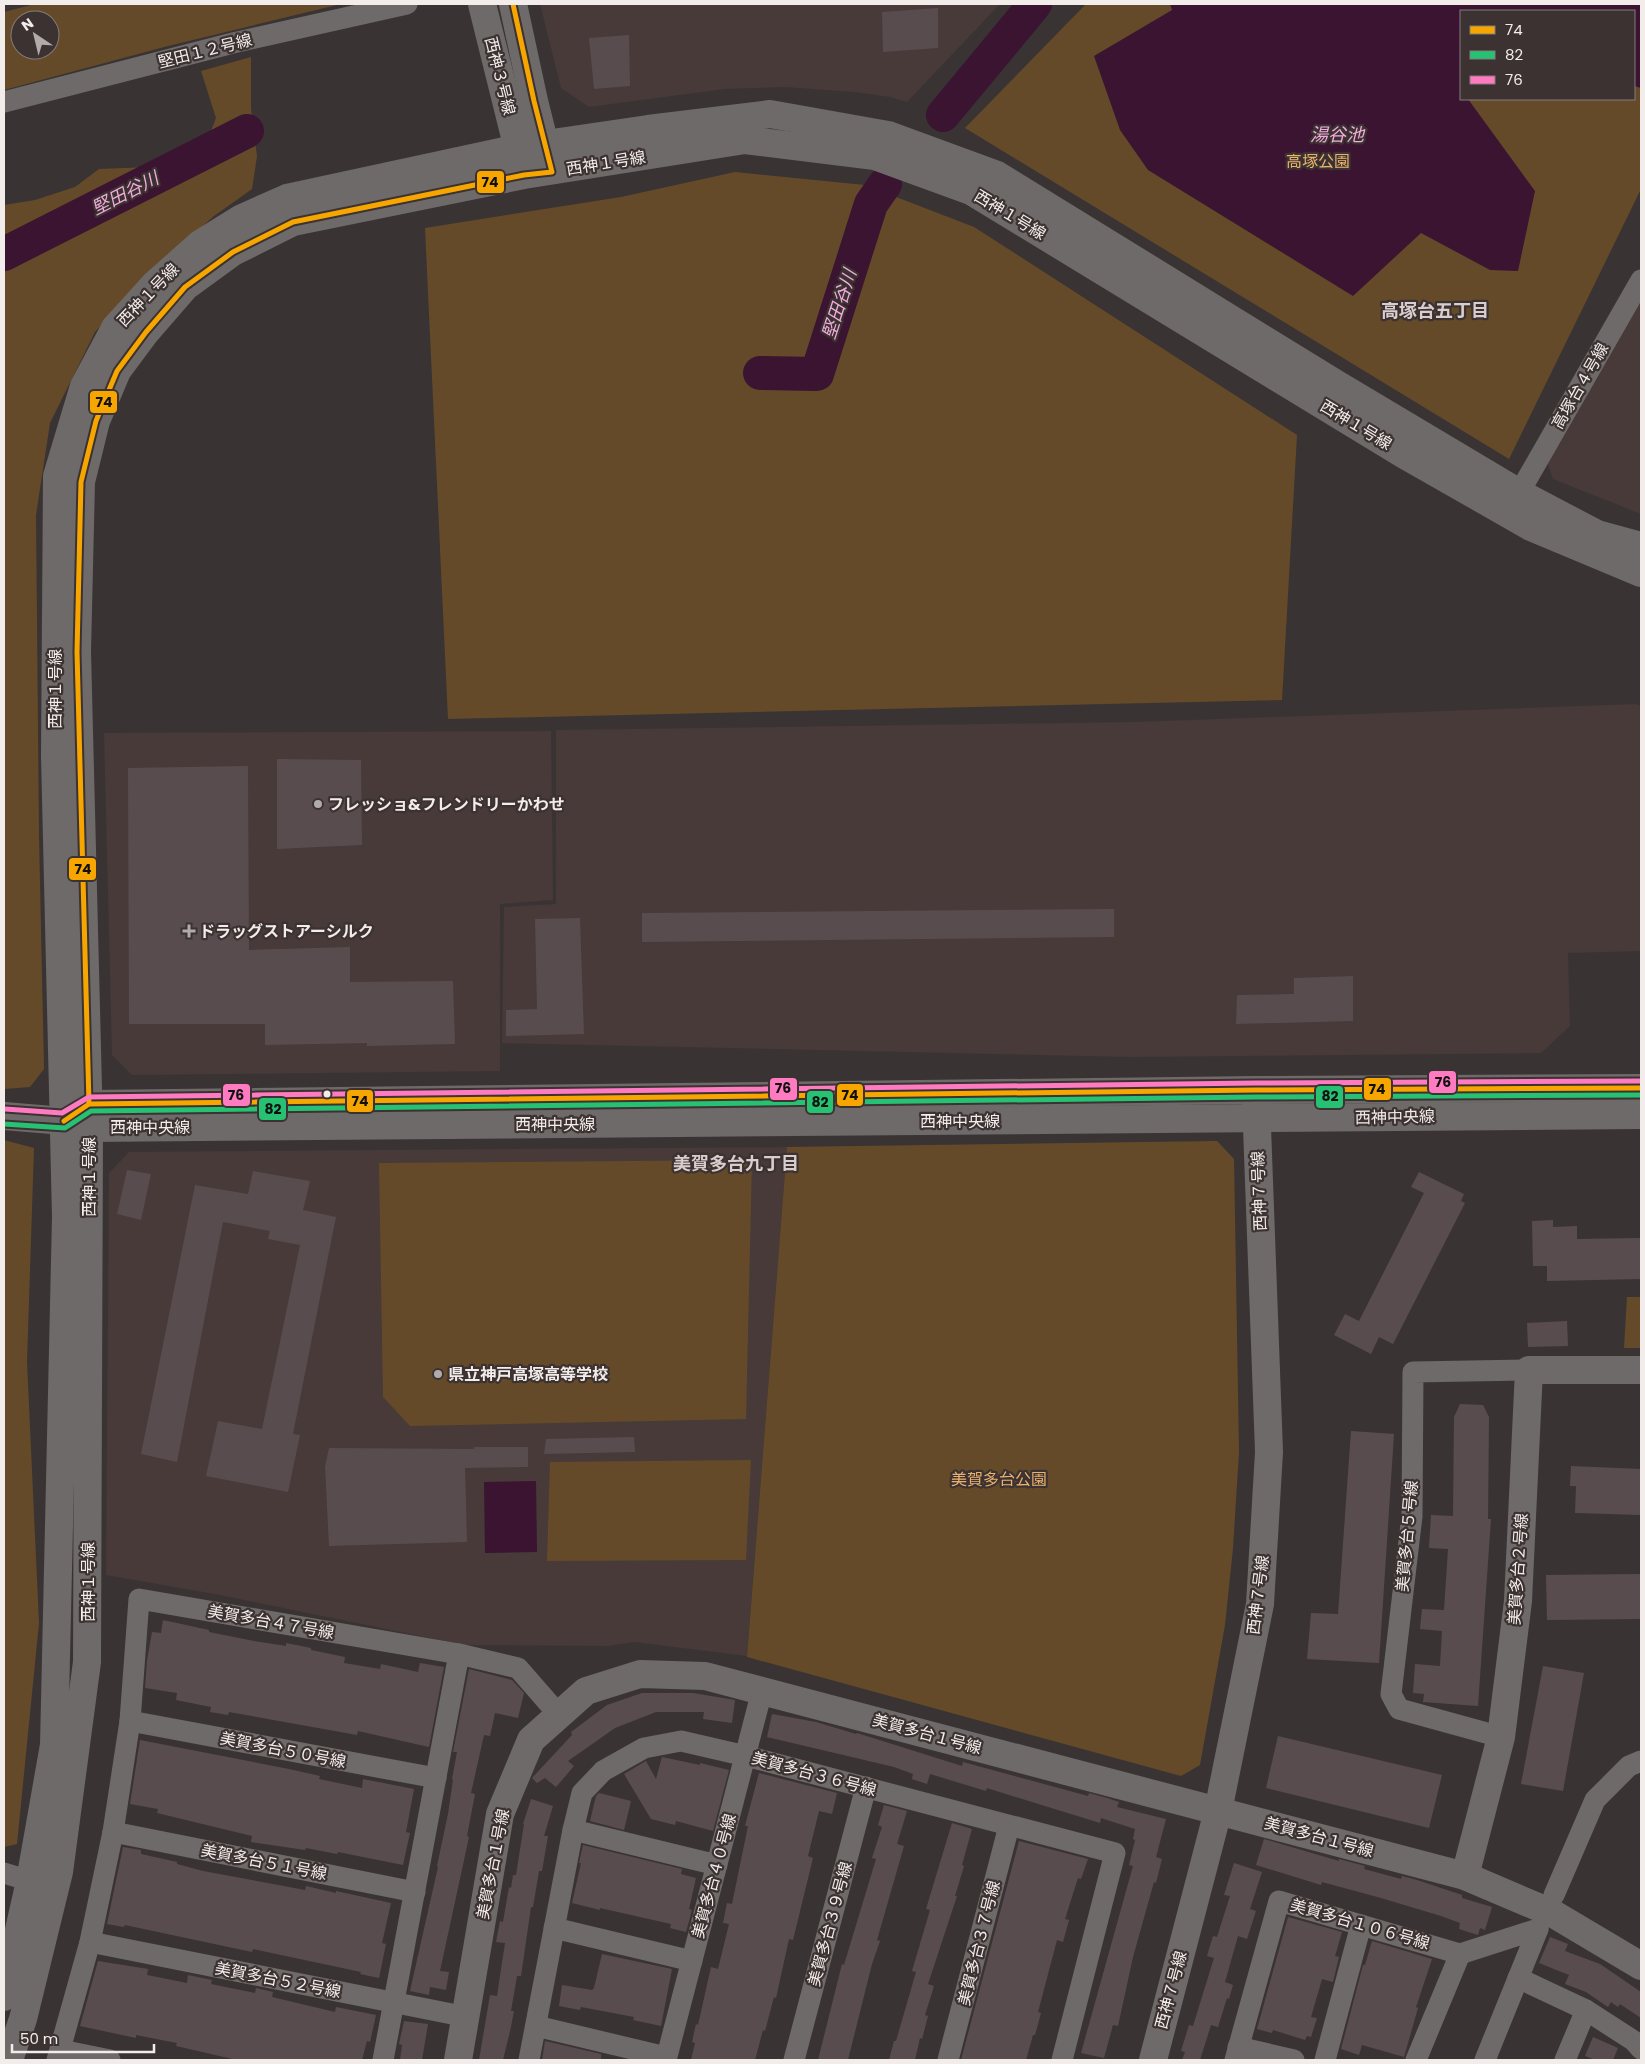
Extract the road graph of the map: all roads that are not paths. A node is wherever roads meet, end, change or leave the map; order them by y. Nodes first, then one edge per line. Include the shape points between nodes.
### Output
1 (406, 4) edge
2 (482, 4) edge
3 (513, 4) edge
4 (4, 102) edge
5 (545, 144) junction
6 (518, 148) junction
7 (552, 172) junction
8 (524, 176) junction
9 (1641, 280) edge
10 (1519, 493) junction
11 (1641, 546) edge
12 (1641, 573) edge
13 (1641, 1088) edge
14 (1256, 1090) junction
15 (1641, 1115) edge
16 (4, 1116) edge
17 (80, 1118) junction
18 (1257, 1119) junction
19 (1529, 1370) junction
20 (1641, 1370) edge
21 (459, 1654) junction
22 (762, 1691) junction
23 (560, 1715) junction
24 (130, 1721) junction
25 (1501, 1737) junction
26 (746, 1756) junction
27 (1641, 1761) edge
28 (436, 1778) junction
29 (866, 1787) junction
30 (1218, 1811) junction
31 (1009, 1826) junction
32 (573, 1830) junction
33 (113, 1832) junction
34 (717, 1865) junction
35 (4, 1873) edge
36 (1465, 1876) junction
37 (30, 1881) junction
38 (415, 1892) junction
39 (1554, 1895) dead end
40 (1361, 1925) junction
41 (554, 1928) junction
42 (90, 1942) junction
43 (1460, 1954) junction
44 (692, 1961) junction
45 (1641, 1966) edge
46 (1518, 1978) junction
47 (4, 1998) edge
48 (394, 2003) junction
49 (1586, 2010) junction
50 (467, 2017) junction
51 (536, 2026) junction
52 (1641, 2049) edge
53 (1237, 2054) edge
54 (59, 2055) edge
55 (666, 2059) edge
56 (9, 2060) edge
57 (110, 2060) edge
58 (383, 2060) edge
59 (458, 2060) edge
60 (530, 2060) edge
61 (794, 2060) edge
62 (948, 2060) edge
63 (1062, 2060) edge
64 (1153, 2060) edge
65 (1294, 2060) edge
66 (1325, 2060) edge
67 (1416, 2060) edge
68 (1485, 2060) edge
69 (1565, 2060) edge

1 - 4 street, 堅田１２号線 via 233,43
2 - 6 street, 西神３号線
3 - 5 street, 西神３号線
5 - 6 street, 西神１号線
5 - 7 street, 西神３号線
5 - 10 street, 西神１号線 via 770,114 888,135 997,175
6 - 8 street, 西神３号線
6 - 17 street, 西神１号線 via 287,198 242,218 200,244 156,284 115,328 84,386 57,476 55,756
7 - 8 street, 西神１号線
7 - 12 street, 西神１号線 via 745,140 875,156 971,190 1488,503 1531,527
8 - 17 street, 西神１号線 via 293,222 233,252 185,288 117,371 96,421 81,482 77,652
9 - 10 street, 高塚台４号線
10 - 11 street, 西神１号線 via 1597,534
13 - 14 street, 西神中央線
14 - 17 street, 西神中央線
14 - 18 street, 西神７号線
15 - 18 street, 西神中央線
16 - 17 street
17 - 18 street, 西神中央線
17 - 37 street, 西神１号線 via 66,1228 54,1744
17 - 56 street, 西神１号線 via 87,1662 59,1872 23,2019
18 - 30 street, 西神７号線 via 1268,1462 1260,1604
19 - 20 street
19 - 25 street, 美賀多台２号線 via 1518,1601
19 - 25 street, 美賀多台５号線 via 1413,1372 1412,1516 1391,1694 1400,1709
21 - 23 street via 518,1668
21 - 24 street, 美賀多台４７号線 via 139,1599
21 - 28 street
22 - 23 street, 美賀多台１号線 via 705,1676 640,1674 586,1691
22 - 26 street, 美賀多台４０号線
22 - 30 street, 美賀多台１号線
23 - 50 street, 美賀多台１号線 via 532,1740 500,1814
24 - 28 street, 美賀多台５０号線
24 - 33 street, 美賀多台４７号線
25 - 36 street, 美賀多台２号線
26 - 29 street, 美賀多台３６号線
26 - 32 street, 美賀多台３６号線 via 681,1741 644,1748 603,1771 582,1793
26 - 34 street, 美賀多台４０号線
27 - 39 street via 1629,1766 1595,1800
28 - 38 street
29 - 31 street, 美賀多台３６号線
29 - 61 street, 美賀多台３９号線
30 - 36 street, 美賀多台１号線
30 - 64 street, 西神７号線
31 - 62 street, 美賀多台３７号線
31 - 63 street, 美賀多台３６号線 via 1115,1853
32 - 34 street
32 - 41 street, 美賀多台３６号線
33 - 38 street, 美賀多台５１号線
33 - 42 street, 美賀多台４７号線
34 - 44 street, 美賀多台４０号線
35 - 37 street
36 - 45 street, 美賀多台１号線 via 1552,1913
37 - 47 street, 西神１号線
38 - 48 street
40 - 43 street, 美賀多台１０６号線
40 - 53 street, 美賀多台１０６号線 via 1279,1901
40 - 66 street
41 - 44 street
41 - 51 street, 美賀多台３６号線
42 - 48 street, 美賀多台５２号線
42 - 54 street, 美賀多台４７号線
43 - 46 street via 1538,1929
43 - 67 street
44 - 55 street, 美賀多台４０号線
46 - 49 street
46 - 68 street
48 - 50 street, 美賀多台５２号線
48 - 58 street
49 - 52 street
49 - 69 street
50 - 59 street, 美賀多台１号線
51 - 55 street
51 - 60 street, 美賀多台３６号線
53 - 65 street
54 - 57 street

